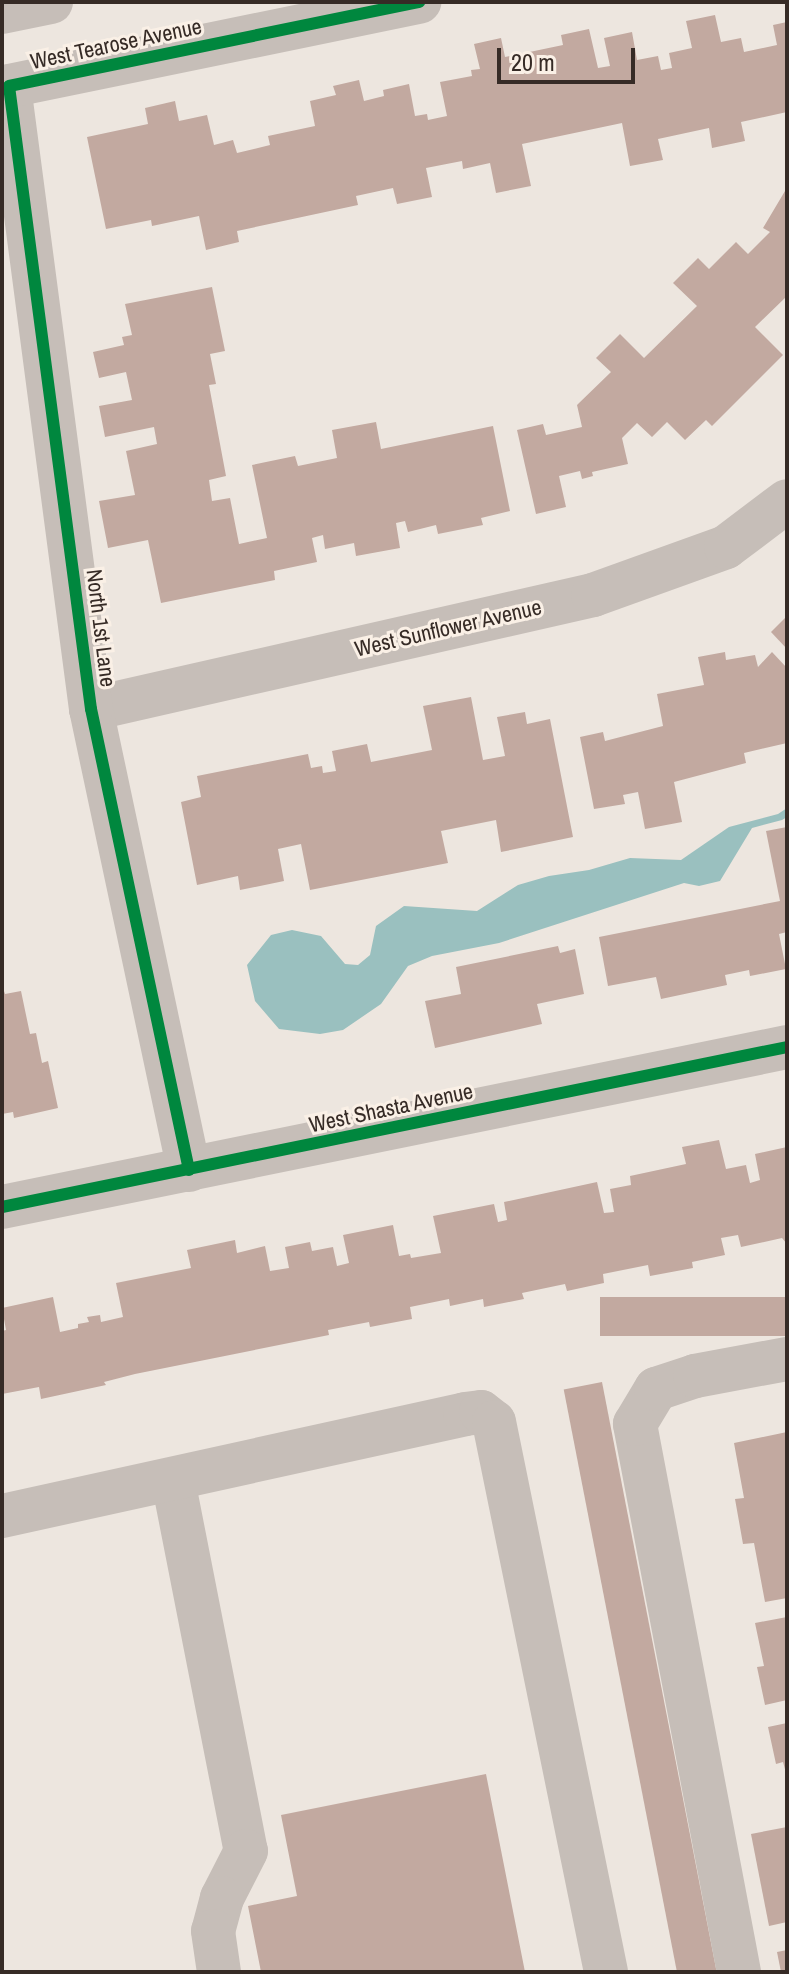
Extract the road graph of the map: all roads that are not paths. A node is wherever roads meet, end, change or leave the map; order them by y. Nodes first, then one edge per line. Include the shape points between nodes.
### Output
1 (51, 2) edge
2 (419, 2) edge
3 (2, 12) edge
4 (9, 86) joint
5 (787, 501) edge
6 (91, 709) junction
7 (787, 1047) edge
8 (189, 1170) junction
9 (2, 1207) edge
10 (787, 1359) edge
11 (173, 1480) junction
12 (2, 1516) edge
13 (216, 1971) edge
14 (606, 1972) edge
15 (739, 1972) edge

1 - 3 street
2 - 4 street, West Tearose Avenue
4 - 6 street, North 1st Lane
5 - 6 street, West Sunflower Avenue via 726,547 593,595
6 - 8 street, North 1st Lane
7 - 8 street, West Shasta Avenue
8 - 9 street, West Shasta Avenue
10 - 15 street via 656,1389 635,1424
11 - 12 street
11 - 13 street via 246,1851 222,1898 213,1931
11 - 14 street via 465,1414 481,1412 494,1422

